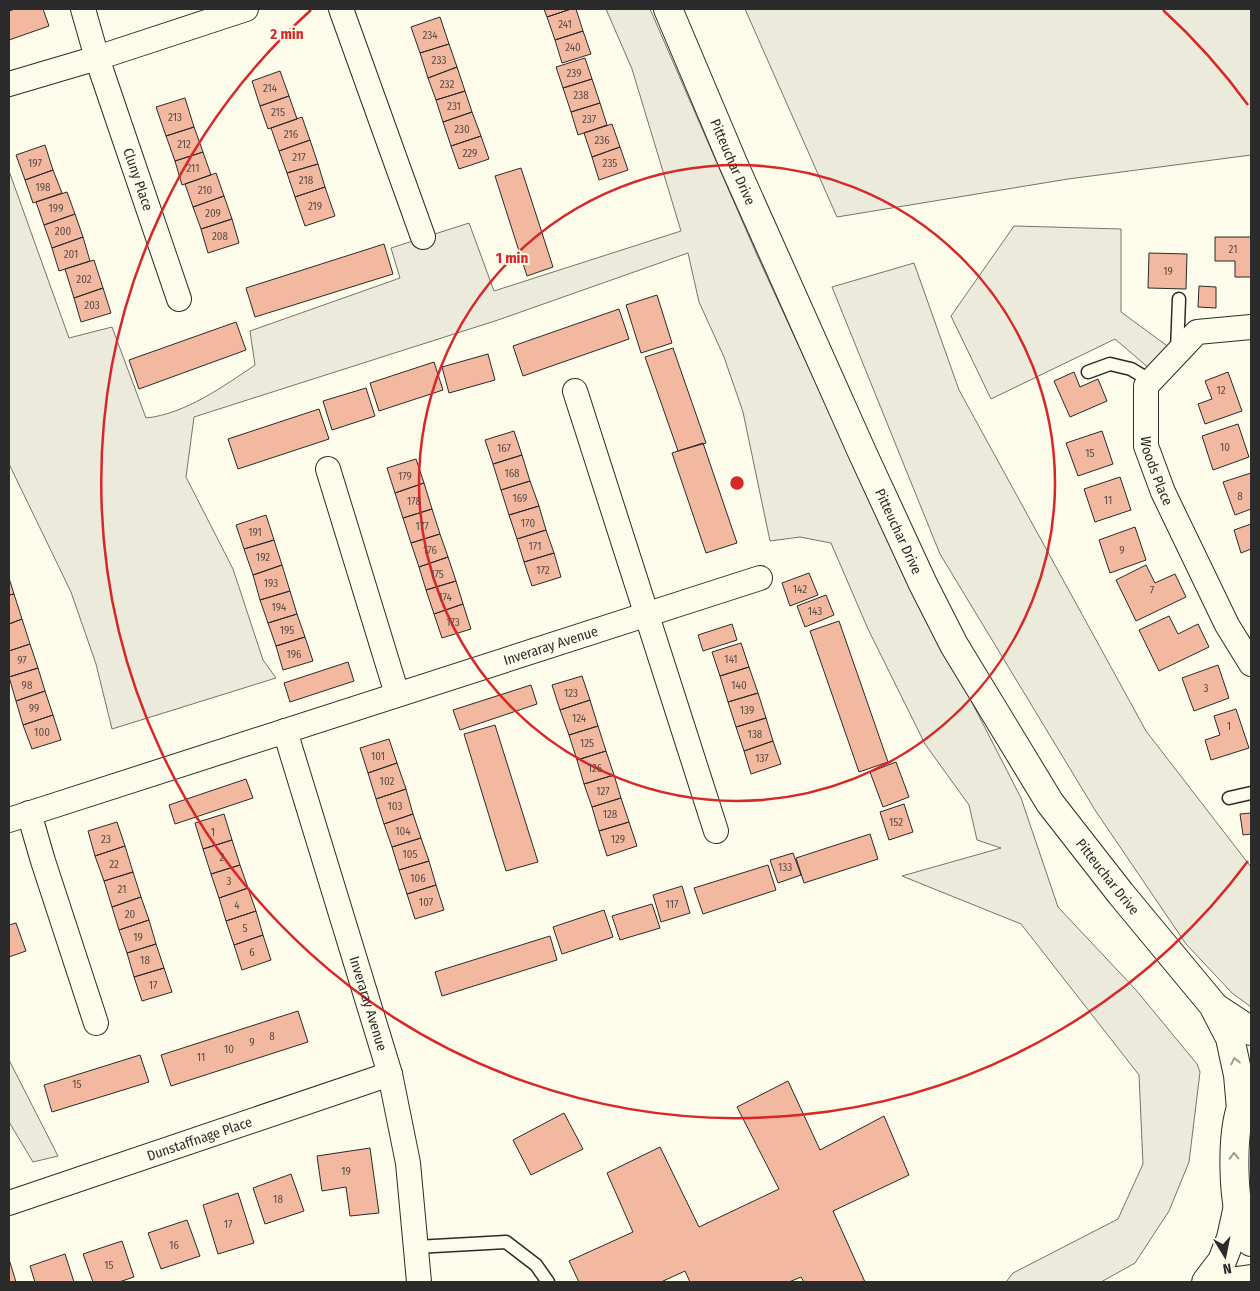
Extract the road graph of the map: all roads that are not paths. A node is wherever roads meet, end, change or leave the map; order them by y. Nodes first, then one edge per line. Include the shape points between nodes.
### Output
1 (83, 9) edge
2 (246, 9) edge
3 (341, 9) edge
4 (668, 9) edge
5 (98, 58) junction
6 (9, 84) edge
7 (423, 238) dead end
8 (179, 299) dead end
9 (1179, 300) dead end
10 (1251, 327) edge
11 (1177, 353) junction
12 (1088, 372) dead end
13 (1150, 381) junction
14 (575, 391) dead end
15 (328, 469) dead end
16 (760, 578) dead end
17 (646, 614) junction
18 (1251, 664) edge
19 (397, 694) junction
20 (285, 731) junction
21 (1251, 794) edge
22 (1229, 798) dead end
23 (19, 816) edge
24 (716, 831) dead end
25 (1213, 1005) junction
26 (96, 1023) dead end
27 (1251, 1031) edge
28 (390, 1074) junction
29 (1246, 1100) edge
30 (9, 1204) edge
31 (1238, 1204) junction
32 (1251, 1242) edge
33 (416, 1247) junction
34 (1251, 1279) edge
35 (420, 1282) edge
36 (548, 1282) edge
37 (1206, 1282) edge
38 (1229, 1282) edge

1 - 5 street, Cluny Place
2 - 5 street
3 - 7 street
4 - 25 street, Pitteuchar Drive via 862,452 954,645 1050,803
5 - 6 street
5 - 8 street, Cluny Place
9 - 11 lane
10 - 11 street via 1197,332
11 - 13 street
12 - 13 lane via 1110,364 1131,370
13 - 18 street, Woods Place via 1146,386 1146,446 1163,492 1227,625
14 - 17 street
15 - 19 street
16 - 17 street, Inveraray Avenue
17 - 19 street, Inveraray Avenue
17 - 24 street
19 - 20 street, Inveraray Avenue
20 - 23 street, Inveraray Avenue
20 - 28 street, Inveraray Avenue
21 - 22 lane
23 - 26 street, Inveraray Avenue via 43,861
25 - 27 street, Pitteuchar Drive
29 -> 25 street, Pitteuchar Drive via 1230,1038
28 - 30 street, Dunstaffnage Place
28 - 33 street, Inveraray Avenue via 408,1163
31 -> 29 street, Pitteuchar Drive via 1234,1147
31 - 32 street via 1243,1227
31 - 37 street via 1222,1261
33 - 35 street, Inveraray Avenue
33 - 36 lane via 506,1242 536,1265
34 - 38 street

